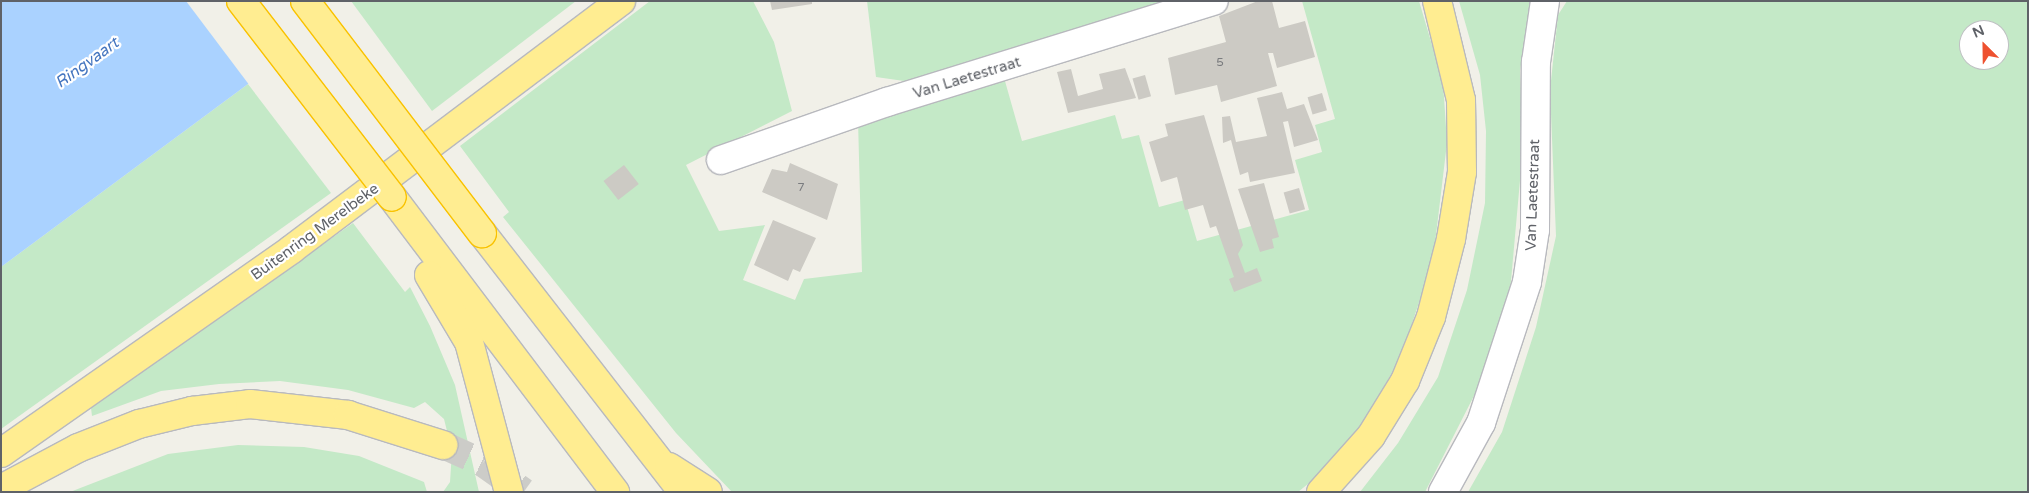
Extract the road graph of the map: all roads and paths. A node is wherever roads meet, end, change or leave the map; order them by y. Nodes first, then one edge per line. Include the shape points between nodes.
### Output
1 (241, 1) edge
2 (305, 1) edge
3 (621, 1) edge
4 (1214, 1) edge
5 (1437, 1) edge
6 (1545, 1) edge
7 (721, 160) dead end
8 (435, 268) junction
9 (443, 445) tunnel mouth
10 (1, 453) edge
11 (659, 461) junction
12 (1, 489) edge
13 (509, 492) edge
14 (615, 492) edge
15 (683, 492) edge
16 (708, 492) edge
17 (1321, 492) edge
18 (1443, 492) edge

1 - 8 highway, bridge via 392,197 396,232
2 - 11 highway, bridge
3 - 10 highway, Buitenring Merelbeke via 292,249
4 - 7 street, Van Laetestraat via 886,102
5 - 17 highway via 1461,100 1462,172 1451,239 1431,317 1405,381 1371,436
6 - 18 street, Van Laetestraat via 1536,62 1535,230 1527,282 1481,423
8 - 13 highway via 469,342
8 - 14 highway
9 - 12 highway via 348,415 250,404 192,411 139,424 78,448
11 - 15 highway
11 - 16 highway

